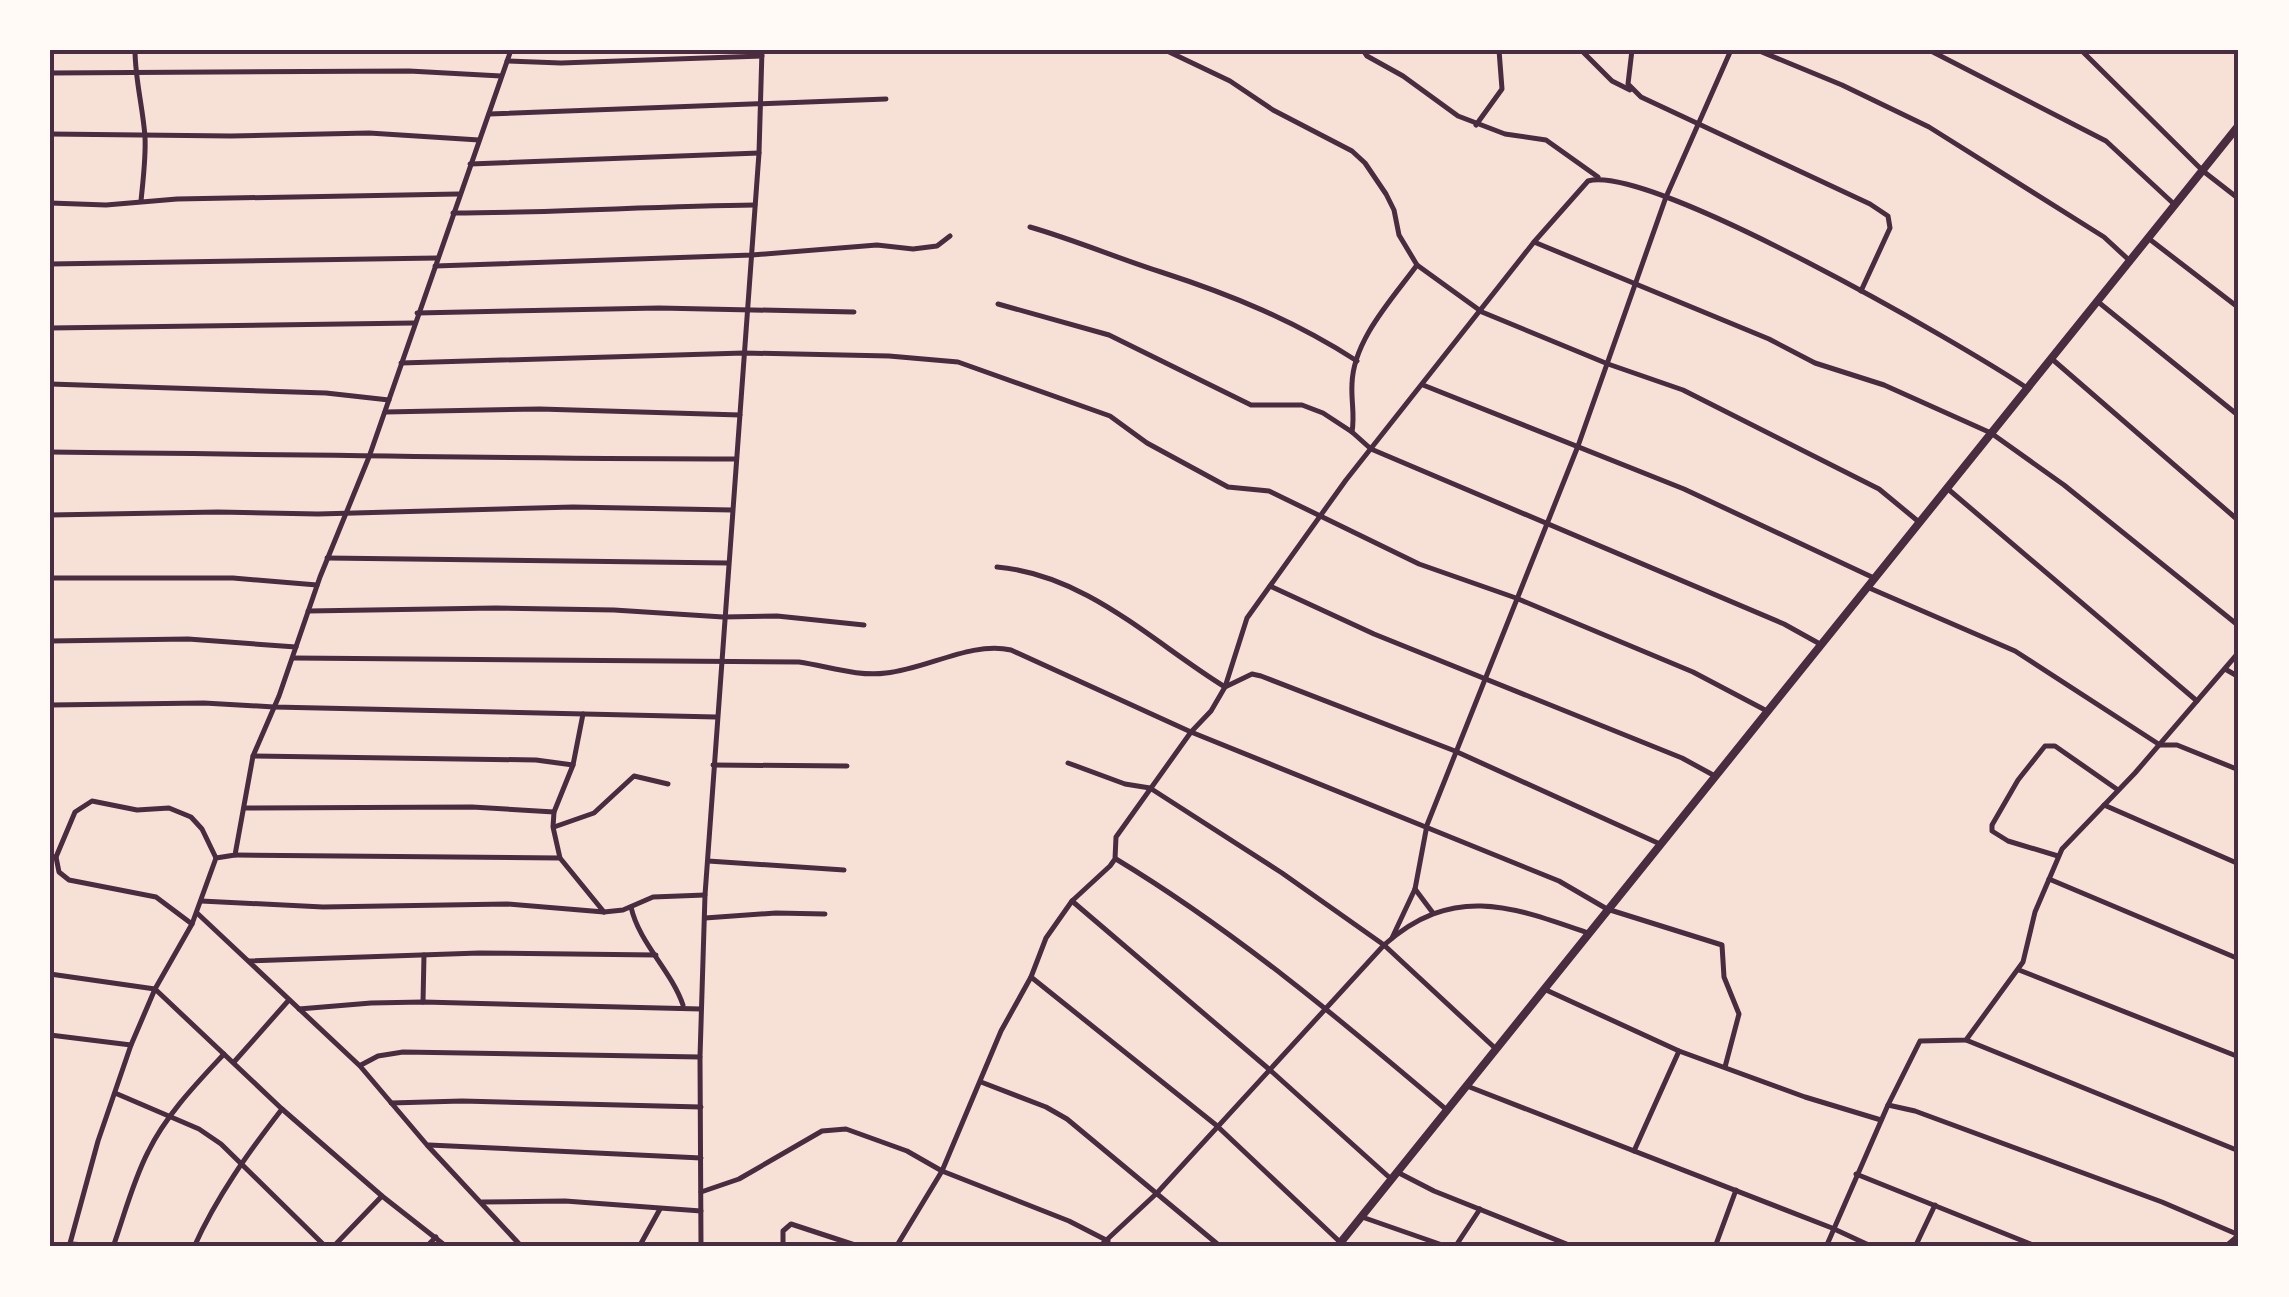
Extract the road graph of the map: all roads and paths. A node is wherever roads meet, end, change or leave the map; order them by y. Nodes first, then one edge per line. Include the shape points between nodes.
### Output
1 (136, 50) edge
2 (512, 50) edge
3 (1164, 50) edge
4 (1363, 50) edge
5 (1499, 50) edge
6 (1581, 50) edge
7 (1632, 50) edge
8 (1731, 50) edge
9 (1757, 50) edge
10 (1928, 50) edge
11 (2081, 50) edge
12 (762, 53) edge
13 (507, 61) junction
14 (135, 72) junction
15 (50, 74) edge
16 (501, 76) junction
17 (1632, 92) junction
18 (886, 100) dead end
19 (760, 106) junction
20 (489, 114) junction
21 (1698, 122) junction
22 (1476, 124) junction
23 (2239, 125) edge
24 (50, 134) edge
25 (145, 136) junction
26 (479, 140) junction
27 (759, 153) junction
28 (470, 164) junction
29 (2202, 171) junction
30 (1600, 178) junction
31 (458, 194) junction
32 (1666, 196) junction
33 (2239, 199) edge
34 (141, 201) junction
35 (50, 204) edge
36 (2174, 205) junction
37 (755, 206) junction
38 (452, 213) junction
39 (1030, 227) dead end
40 (950, 236) dead end
41 (2148, 238) junction
42 (1534, 242) junction
43 (752, 255) junction
44 (437, 258) junction
45 (2130, 261) junction
46 (50, 264) edge
47 (1416, 264) junction
48 (435, 266) junction
49 (1634, 284) junction
50 (1862, 291) junction
51 (2096, 301) junction
52 (998, 304) dead end
53 (2239, 308) edge
54 (747, 310) junction
55 (854, 312) dead end
56 (1482, 312) junction
57 (417, 313) junction
58 (414, 324) junction
59 (50, 328) edge
60 (744, 353) junction
61 (2051, 358) junction
62 (1357, 361) junction
63 (400, 363) junction
64 (1608, 364) junction
65 (50, 384) edge
66 (1423, 385) junction
67 (2027, 388) junction
68 (389, 400) junction
69 (384, 412) junction
70 (740, 414) junction
71 (2239, 416) edge
72 (1352, 432) junction
73 (1991, 433) junction
74 (1578, 446) junction
75 (1371, 449) junction
76 (50, 452) edge
77 (368, 457) junction
78 (736, 459) junction
79 (1946, 488) junction
80 (732, 510) junction
81 (345, 513) junction
82 (50, 515) edge
83 (1320, 516) junction
84 (2239, 521) edge
85 (1919, 522) junction
86 (1546, 524) junction
87 (327, 558) junction
88 (728, 563) junction
89 (997, 567) dead end
90 (50, 578) edge
91 (1874, 578) junction
92 (317, 586) junction
93 (1270, 586) junction
94 (1868, 587) junction
95 (1516, 598) junction
96 (308, 612) junction
97 (723, 617) junction
98 (864, 624) dead end
99 (2239, 626) edge
100 (50, 641) edge
101 (1821, 644) junction
102 (296, 647) junction
103 (2239, 652) edge
104 (293, 658) junction
105 (720, 662) junction
106 (2225, 668) junction
107 (2239, 677) edge
108 (1486, 679) junction
109 (1226, 687) junction
110 (2197, 701) junction
111 (50, 705) edge
112 (274, 708) junction
113 (1767, 711) junction
114 (583, 714) junction
115 (716, 717) junction
116 (1191, 732) junction
117 (2160, 745) junction
118 (1455, 751) junction
119 (253, 756) junction
120 (1068, 764) dead end
121 (573, 765) junction
122 (713, 765) junction
123 (847, 766) dead end
124 (2239, 770) edge
125 (1715, 776) junction
126 (668, 784) dead end
127 (1150, 788) junction
128 (2118, 790) junction
129 (2103, 805) junction
130 (244, 808) junction
131 (554, 812) junction
132 (1427, 826) junction
133 (553, 827) junction
134 (1660, 844) junction
135 (235, 856) junction
136 (2058, 856) junction
137 (53, 857) edge
138 (216, 858) junction
139 (560, 858) junction
140 (1116, 858) junction
141 (707, 861) junction
142 (2239, 864) edge
143 (844, 870) dead end
144 (2049, 879) junction
145 (1415, 889) junction
146 (705, 896) junction
147 (1072, 901) junction
148 (202, 902) junction
149 (631, 907) junction
150 (1607, 909) junction
151 (604, 912) junction
152 (1433, 912) junction
153 (197, 913) junction
154 (825, 914) dead end
155 (705, 918) junction
156 (192, 924) junction
157 (1588, 934) junction
158 (1392, 938) junction
159 (1384, 945) junction
160 (424, 954) junction
161 (656, 955) junction
162 (2239, 959) edge
163 (247, 961) junction
164 (2019, 970) junction
165 (50, 974) edge
166 (1031, 978) junction
167 (155, 989) junction
168 (1544, 989) junction
169 (288, 1001) junction
170 (422, 1002) junction
171 (683, 1006) junction
172 (701, 1008) junction
173 (1326, 1008) junction
174 (299, 1009) junction
175 (50, 1036) edge
176 (1966, 1040) junction
177 (131, 1045) junction
178 (1496, 1049) junction
179 (1679, 1050) junction
180 (224, 1054) junction
181 (700, 1057) junction
182 (2239, 1057) edge
183 (234, 1063) junction
184 (360, 1066) junction
185 (1725, 1067) junction
186 (1270, 1070) junction
187 (981, 1082) junction
188 (1467, 1086) junction
189 (115, 1093) junction
190 (391, 1103) junction
191 (1888, 1104) junction
192 (701, 1106) junction
193 (282, 1109) junction
194 (1448, 1111) junction
195 (170, 1118) junction
196 (1880, 1120) junction
197 (1216, 1125) junction
198 (428, 1145) junction
199 (1634, 1150) junction
200 (2239, 1150) edge
201 (701, 1158) junction
202 (240, 1162) junction
203 (942, 1171) junction
204 (1856, 1174) junction
205 (1396, 1176) junction
206 (1736, 1190) junction
207 (701, 1192) junction
208 (1157, 1193) junction
209 (382, 1196) junction
210 (482, 1202) junction
211 (1935, 1205) junction
212 (660, 1208) junction
213 (701, 1210) junction
214 (1480, 1210) junction
215 (1362, 1217) junction
216 (1832, 1228) junction
217 (436, 1237) junction
218 (2019, 1239) junction
219 (1108, 1241) junction
220 (70, 1245) edge
221 (1339, 1245) edge
222 (114, 1247) edge
223 (194, 1247) edge
224 (329, 1247) edge
225 (426, 1247) edge
226 (447, 1247) edge
227 (522, 1247) edge
228 (639, 1247) edge
229 (701, 1247) edge
230 (784, 1247) edge
231 (861, 1247) edge
232 (896, 1247) edge
233 (1099, 1247) edge
234 (1221, 1247) edge
235 (1452, 1247) edge
236 (1574, 1247) edge
237 (1715, 1247) edge
238 (1826, 1247) edge
239 (1873, 1247) edge
240 (1916, 1247) edge
241 (2015, 1247) edge
242 (2038, 1247) edge
243 (2226, 1247) edge

1 - 14 street
2 - 13 street
3 - 47 street via 1365,162
4 - 22 street
5 - 22 street via 1502,89
6 - 17 street
7 - 17 street
8 - 21 street
9 - 45 street via 1930,128 2104,237
10 - 36 street via 2106,141
11 - 29 street
12 - 13 street
12 - 19 street
13 - 16 street
14 - 15 street
14 - 16 street
14 - 25 street
16 - 20 street
17 - 21 street
18 - 19 street
19 - 20 street
19 - 27 street
20 - 26 street
21 - 32 street
21 - 50 street via 1888,216 1890,228
22 - 30 street via 1546,140
23 - 29 street
24 - 25 street
25 - 26 street via 369,133
25 - 34 street
26 - 28 street
27 - 28 street
27 - 37 street
28 - 31 street
29 - 33 street
29 - 36 street
30 - 32 street
30 - 42 street via 1576,192
31 - 34 street
31 - 38 street
32 - 49 street
32 - 50 street
34 - 35 street
36 - 41 street
37 - 38 street
37 - 43 street
38 - 44 street
39 - 62 street via 1274,313
40 - 43 street via 937,246 913,249 878,245
41 - 45 street
41 - 53 street
42 - 49 street
42 - 56 street
43 - 48 street
43 - 54 street
44 - 46 street
44 - 48 street
45 - 51 street
47 - 56 street
47 - 62 street
48 - 57 street
49 - 64 street
49 - 73 street
50 - 67 street
51 - 61 street
51 - 71 street
52 - 72 street via 1109,335 1251,405 1302,405
54 - 55 street
54 - 57 street
54 - 60 street
56 - 64 street
56 - 66 street
57 - 58 street
58 - 59 street
58 - 63 street
60 - 63 street
60 - 70 street
60 - 83 street via 958,362 1110,416 1228,487 1269,491
61 - 67 street
61 - 84 street
62 - 72 street
63 - 68 street
64 - 74 street
64 - 85 street via 1683,390 1847,472
65 - 68 street
66 - 74 street
66 - 75 street
67 - 73 street
68 - 69 street
69 - 70 street
69 - 77 street
70 - 78 street
72 - 75 street
73 - 79 street
73 - 99 street
74 - 86 street
74 - 91 street via 1752,518
75 - 83 street
75 - 86 street
76 - 77 street
77 - 78 street
77 - 81 street
78 - 80 street
79 - 85 street
79 - 110 street
80 - 81 street
80 - 88 street
81 - 82 street
81 - 87 street
83 - 93 street
83 - 95 street via 1419,564
85 - 91 street
86 - 95 street
86 - 101 street
87 - 88 street
87 - 92 street
88 - 97 street
89 - 109 street via 1020,569 1108,606
90 - 92 street via 233,578
91 - 94 street
92 - 96 street
93 - 108 street
93 - 109 street via 1246,618
94 - 101 street
94 - 117 street via 2015,652
95 - 108 street
95 - 113 street via 1693,672
96 - 97 street via 496,608
96 - 102 street
97 - 98 street
97 - 105 street
100 - 102 street via 188,639
101 - 113 street
102 - 104 street
103 - 106 street
104 - 105 street
104 - 112 street
105 - 115 street
105 - 116 street via 799,662 872,674 1000,647
106 - 107 street
106 - 110 street
108 - 118 street
108 - 125 street
109 - 116 street
109 - 118 street via 1261,676
110 - 117 street
111 - 112 street via 204,702
112 - 114 street
112 - 119 street
113 - 125 street
114 - 115 street
114 - 121 street
115 - 122 street
116 - 127 street
116 - 132 street
117 - 124 street via 2177,745
117 - 128 street
118 - 132 street
118 - 134 street
119 - 121 street
119 - 130 street
120 - 127 street
121 - 131 street
122 - 123 street
122 - 141 street
125 - 134 street
126 - 133 street via 634,776 594,814
127 - 140 street via 1116,836
127 - 159 street
128 - 129 street
128 - 136 street via 2056,746 2045,746 1992,831
129 - 136 street
129 - 142 street
130 - 131 street
130 - 135 street
131 - 133 street
132 - 145 street
132 - 150 street via 1559,881
133 - 139 street
134 - 150 street
135 - 138 street
135 - 139 street
136 - 144 street
137 - 138 street via 75,812 92,801 192,816
137 - 156 street via 69,880 156,897
138 - 148 street
139 - 151 street
140 - 147 street
140 - 173 street
141 - 143 street
141 - 146 street
144 - 162 street
144 - 164 street
145 - 152 street
145 - 158 street
146 - 149 street via 653,897
146 - 155 street
147 - 166 street via 1046,938
147 - 186 street
148 - 151 street via 323,908 506,904
148 - 153 street
149 - 151 street
149 - 161 street
150 - 157 street
150 - 185 street via 1722,945 1724,977 1739,1014
152 - 157 street via 1515,909
152 - 158 street
153 - 156 street
153 - 163 street
154 - 155 street
155 - 172 street
156 - 167 street
157 - 168 street
158 - 159 street
159 - 173 street
159 - 178 street
160 - 161 street
160 - 163 street
160 - 170 street
161 - 171 street
163 - 169 street
164 - 176 street
164 - 182 street
165 - 167 street
166 - 187 street
166 - 197 street
167 - 177 street
167 - 180 street
168 - 178 street
168 - 179 street
169 - 174 street
169 - 183 street
170 - 171 street
170 - 174 street
171 - 172 street
172 - 181 street
173 - 186 street
173 - 194 street
174 - 184 street
175 - 177 street
176 - 191 street via 1920,1042
176 - 200 street
177 - 189 street
178 - 188 street
179 - 185 street
179 - 199 street
180 - 183 street
180 - 195 street
181 - 184 street via 403,1052
181 - 192 street
183 - 193 street
184 - 190 street
185 - 196 street
186 - 197 street
186 - 205 street
187 - 203 street
187 - 208 street via 1067,1120
188 - 194 street
188 - 199 street
189 - 195 street
189 - 220 street
190 - 192 street
190 - 198 street
191 - 196 street
191 - 243 street via 2239,1235
192 - 201 street
193 - 202 street
193 - 209 street
194 - 205 street
195 - 202 street via 198,1129
195 - 222 street via 146,1155
196 - 204 street
197 - 208 street
197 - 221 street
198 - 201 street
198 - 210 street
199 - 206 street
201 - 207 street
202 - 223 street
202 - 224 street
203 - 207 street via 846,1129 822,1131 739,1180
203 - 219 street
203 - 232 street
204 - 211 street
204 - 216 street
205 - 214 street
205 - 215 street
206 - 216 street
206 - 237 street
207 - 213 street
208 - 219 street
208 - 234 street
209 - 217 street
209 - 224 street
210 - 212 street
210 - 227 street
211 - 218 street
211 - 240 street
212 - 213 street
212 - 228 street
213 - 229 street
214 - 235 street
214 - 236 street
215 - 221 street
215 - 235 street
216 - 238 street
216 - 239 street
217 - 225 street
217 - 226 street
218 - 241 street
218 - 242 street
219 - 233 street
220 - 222 street
230 - 231 street via 783,1232 791,1224

